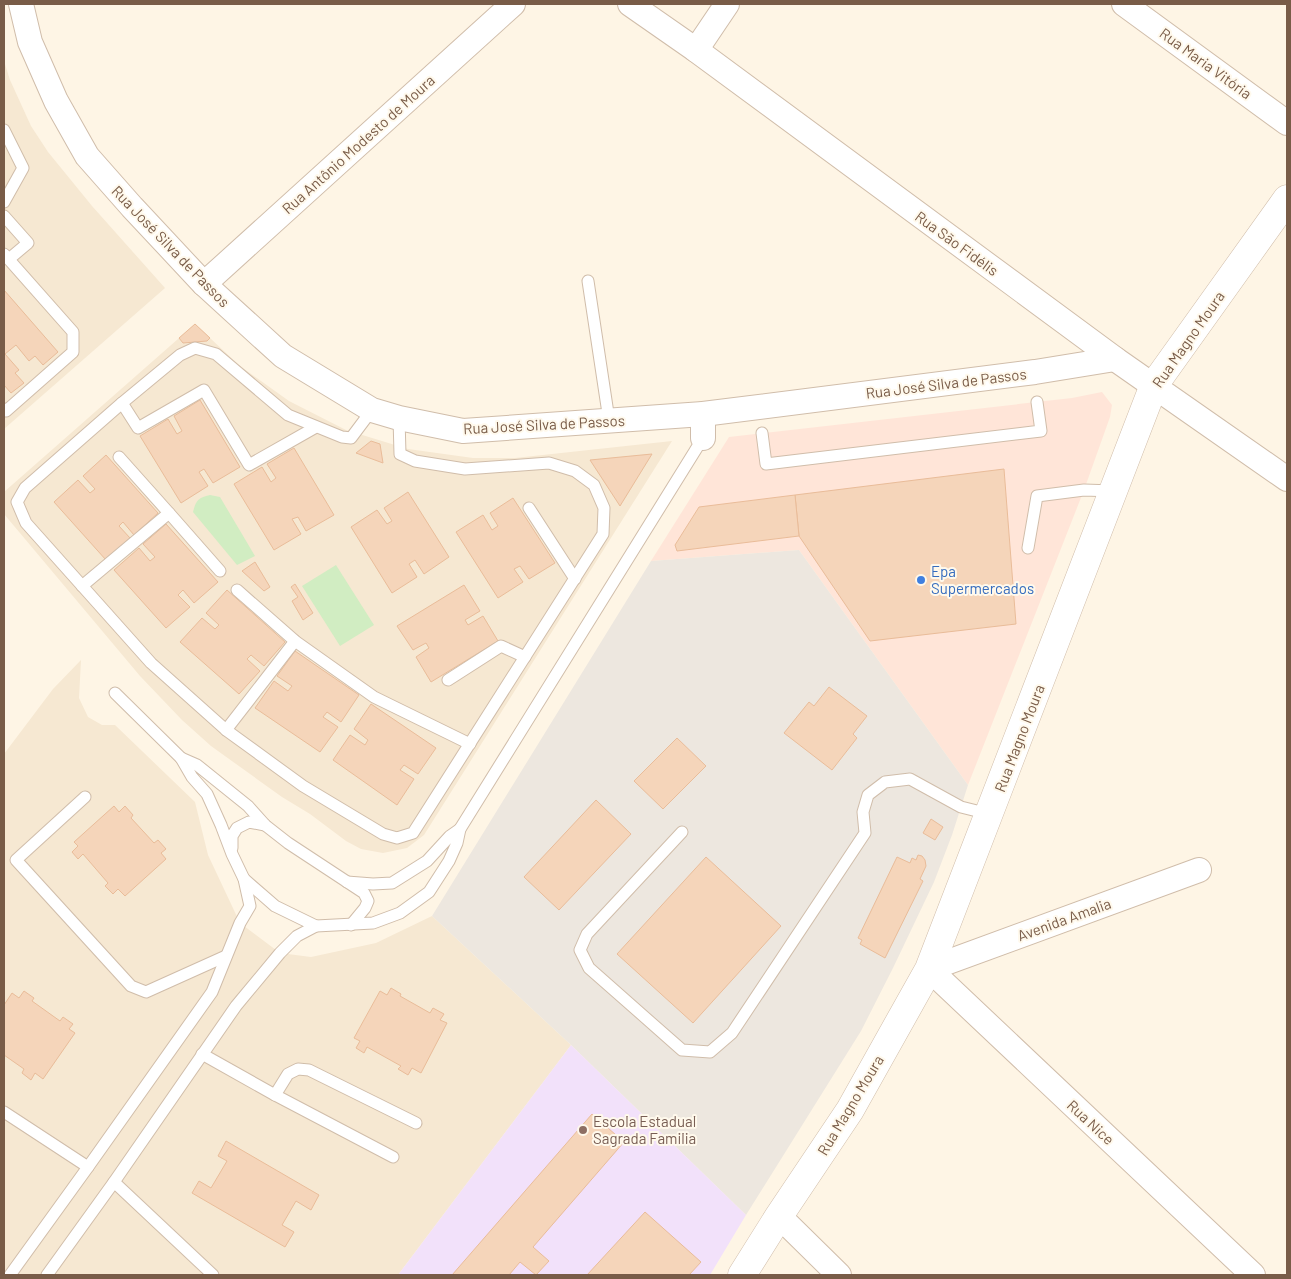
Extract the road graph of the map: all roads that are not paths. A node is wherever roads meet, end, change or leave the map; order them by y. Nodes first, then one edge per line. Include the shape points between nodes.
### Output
1 (21, 4) edge
2 (513, 4) edge
3 (630, 4) edge
4 (727, 4) edge
5 (1124, 4) edge
6 (696, 50) junction
7 (1287, 123) edge
8 (4, 130) edge
9 (1287, 199) edge
10 (4, 202) edge
11 (4, 216) edge
12 (6, 257) edge
13 (588, 281) dead end
14 (204, 284) junction
15 (1115, 359) junction
16 (1154, 386) junction
17 (1038, 402) dead end
18 (122, 403) junction
19 (372, 410) junction
20 (5, 411) edge
21 (703, 414) junction
22 (399, 418) junction
23 (609, 420) junction
24 (316, 427) junction
25 (762, 433) dead end
26 (703, 438) joint
27 (119, 457) dead end
28 (1287, 479) edge
29 (1114, 491) junction
30 (529, 508) dead end
31 (169, 513) junction
32 (1028, 548) dead end
33 (220, 571) dead end
34 (575, 578) junction
35 (82, 586) junction
36 (237, 590) dead end
37 (295, 641) junction
38 (525, 658) junction
39 (448, 680) dead end
40 (115, 693) dead end
41 (226, 730) junction
42 (470, 744) junction
43 (181, 758) junction
44 (85, 797) dead end
45 (989, 814) junction
46 (265, 825) junction
47 (460, 829) junction
48 (682, 832) dead end
49 (232, 854) junction
50 (1199, 870) dead end
51 (244, 879) junction
52 (347, 882) junction
53 (351, 925) junction
54 (316, 926) junction
55 (226, 956) junction
56 (929, 969) junction
57 (202, 1054) junction
58 (275, 1095) junction
59 (4, 1112) edge
60 (416, 1123) dead end
61 (393, 1157) dead end
62 (88, 1167) junction
63 (114, 1182) junction
64 (779, 1216) junction
65 (10, 1275) edge
66 (47, 1275) edge
67 (213, 1275) edge
68 (742, 1275) edge
69 (840, 1275) edge
70 (1252, 1275) edge

1 - 14 street, Rua José Silva de Passos via 30,42 56,101 87,156
2 - 14 street, Rua Antônio Modesto de Moura
3 - 6 street, Rua São Fidélis
4 - 6 street
5 - 7 street, Rua Maria Vitória
6 - 15 street, Rua São Fidélis
8 - 10 lane via 23,168
9 - 16 street, Rua Magno Moura
11 - 12 lane via 28,242
12 - 20 lane via 73,332 73,352
13 - 23 lane
14 - 19 street, Rua José Silva de Passos via 283,356
15 - 16 street, Rua São Fidélis
15 - 21 street, Rua José Silva de Passos
16 - 28 street, Rua São Fidélis
16 - 29 street, Rua Magno Moura
17 - 25 lane via 1041,432 766,464
18 - 24 lane via 180,355 195,348 216,354 288,415
18 - 24 lane via 138,428 204,390 249,465
18 - 35 lane via 25,488 16,502 26,523
19 - 22 street, Rua José Silva de Passos
19 - 24 lane via 351,438
21 - 23 street, Rua José Silva de Passos
21 - 26 street
22 - 23 street, Rua José Silva de Passos via 462,431
22 - 34 lane via 400,454 415,460 465,469 549,463 576,471 594,485 604,508 603,534
26 - 47 lane
27 - 31 lane
29 - 32 lane via 1084,490 1037,496
29 - 45 street, Rua Magno Moura
30 - 34 lane
31 - 33 lane
31 - 35 lane
34 - 38 lane
35 - 41 lane via 151,664
36 - 37 lane
37 - 41 lane
37 - 42 lane via 374,697
38 - 39 lane via 501,646
38 - 42 lane
40 - 43 lane
41 - 42 lane via 304,786 383,834 397,838 413,833
43 - 46 lane via 197,765 248,806
43 - 49 lane via 207,794
44 - 55 lane via 16,860 131,986 146,992
45 - 48 lane via 961,807 910,779 885,782 868,795 863,812 865,834 732,1033 710,1052 682,1050 589,968 580,950 587,934
45 - 56 street, Rua Magno Moura
46 - 49 lane via 249,822 237,828 232,836
46 - 52 lane
47 - 52 lane via 427,861 392,882
47 - 53 lane via 449,861 429,892 400,913 373,923
49 - 51 lane
50 - 56 street, Avenida Amalia
51 - 54 lane via 275,906
51 - 55 lane via 250,906
52 - 53 lane via 364,893 368,900
53 - 54 lane
54 - 57 lane via 297,936 280,953
55 - 62 lane via 212,992
56 - 64 street, Rua Magno Moura via 850,1110
56 - 70 street, Rua Nice
57 - 58 lane
57 - 63 lane
58 - 60 lane via 288,1074 298,1069 309,1070
58 - 61 lane
59 - 62 lane
62 - 65 lane
63 - 66 lane
63 - 67 lane
64 - 68 street, Rua Magno Moura
64 - 69 street

